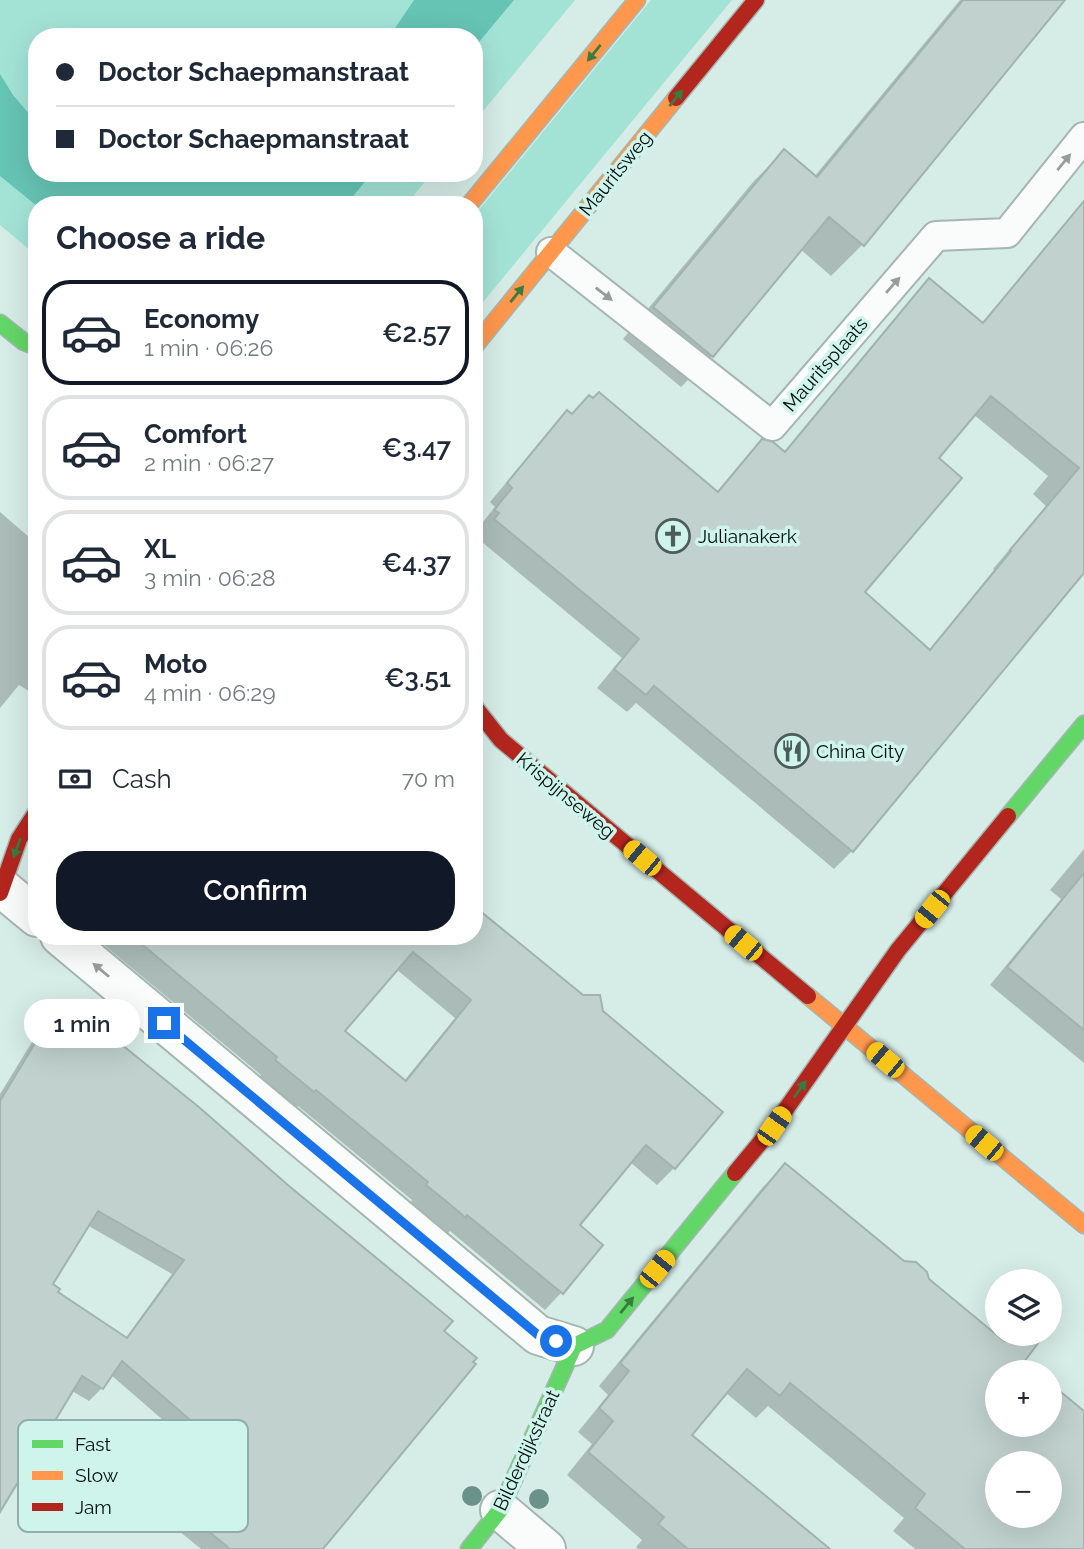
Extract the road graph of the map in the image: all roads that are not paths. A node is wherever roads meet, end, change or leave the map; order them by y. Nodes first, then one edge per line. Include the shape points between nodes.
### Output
1 (638, 0) edge
2 (756, 0) edge
3 (1084, 137) edge
4 (476, 196) edge
5 (551, 252) junction
6 (0, 323) edge
7 (483, 336) edge
8 (28, 343) edge
9 (483, 717) edge
10 (1084, 724) edge
11 (483, 731) edge
12 (501, 740) junction
13 (28, 825) edge
14 (6, 888) edge
15 (28, 909) edge
16 (71, 945) edge
17 (845, 1027) junction
18 (1084, 1225) edge
19 (574, 1346) junction
20 (500, 1510) junction
21 (469, 1549) edge
22 (547, 1549) edge

1 -> 4 street
5 -> 2 street, Mauritsweg
5 -> 3 lane, Mauritsplaats via 772,426 936,236 1007,233
7 -> 5 street, Mauritsweg
6 - 8 street
9 - 12 street, Krispijnseweg
10 - 17 street via 898,950
11 - 12 street, Krispijnseweg
12 - 17 street, Krispijnseweg
13 -> 14 street via 19,839
14 - 15 street
19 -> 16 street via 538,1335
17 - 18 street, Krispijnseweg
19 -> 17 street via 607,1330 774,1126
19 - 20 street, Bilderdijkstraat
20 - 21 street, Bilderdijkstraat
20 - 22 street

